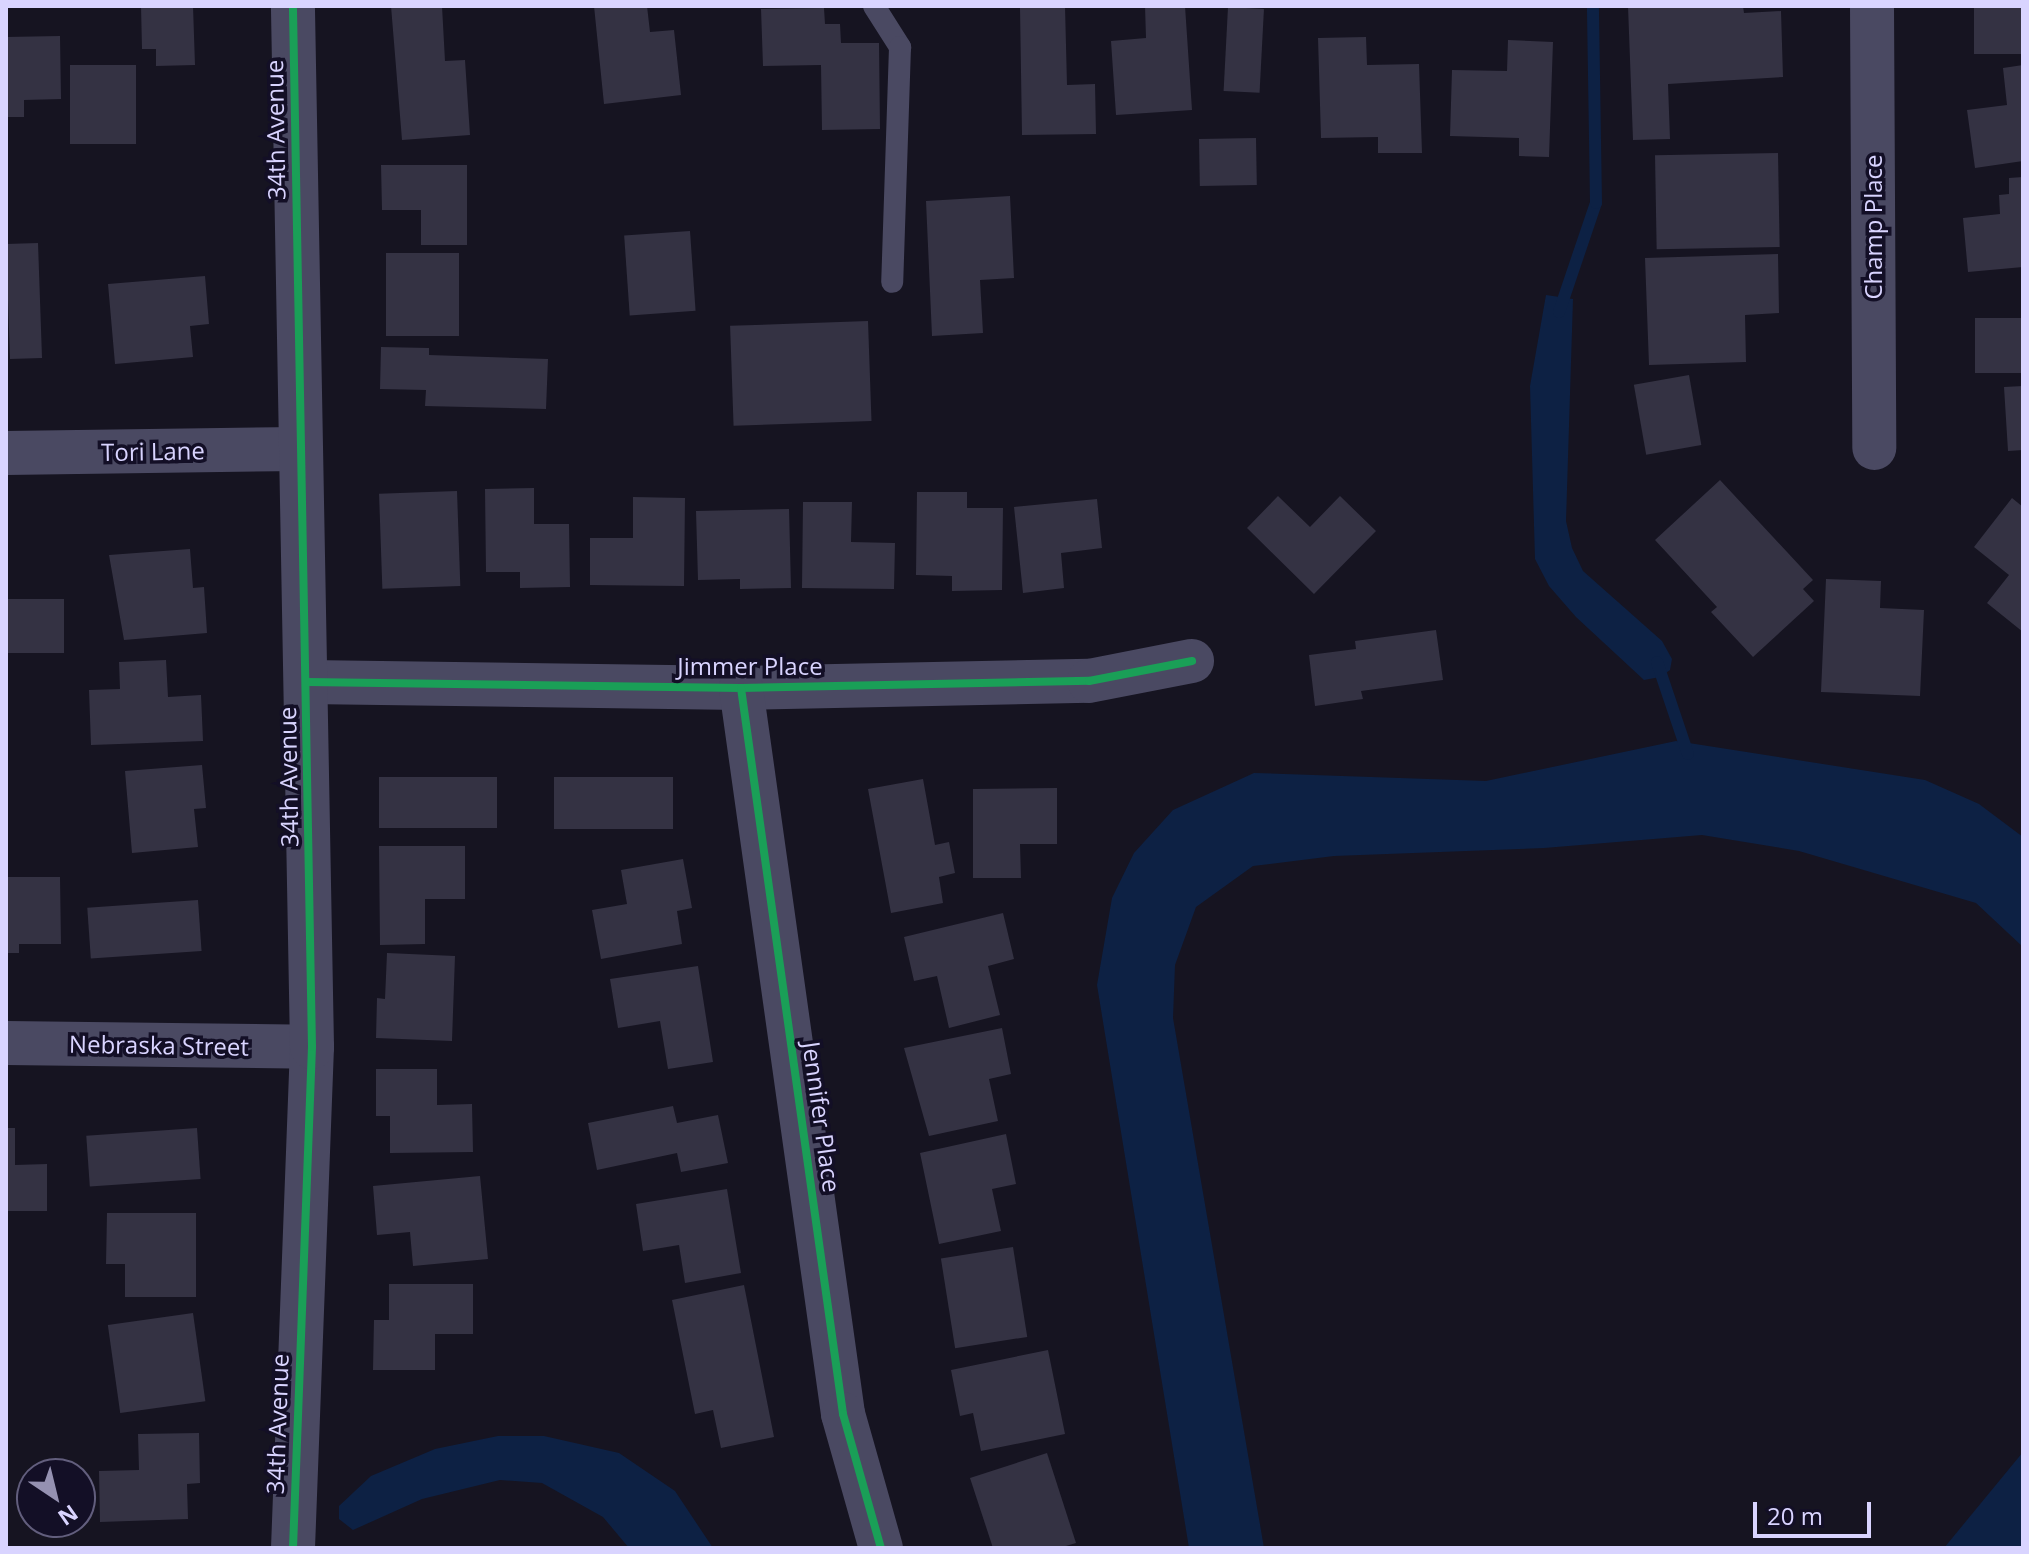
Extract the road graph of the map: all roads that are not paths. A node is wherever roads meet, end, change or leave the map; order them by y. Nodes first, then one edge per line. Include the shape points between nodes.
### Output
1 (293, 6) edge
2 (874, 6) edge
3 (1872, 6) edge
4 (892, 282) dead end
5 (1874, 448) dead end
6 (299, 449) junction
7 (6, 453) edge
8 (1192, 661) dead end
9 (307, 682) junction
10 (741, 688) junction
11 (6, 1043) edge
12 (312, 1047) junction
13 (293, 1548) edge
14 (881, 1548) edge

1 - 6 street, 34th Avenue
2 - 4 lane via 900,47
3 - 5 street, Champ Place
6 - 7 street, Tori Lane
6 - 9 street, 34th Avenue
8 - 10 street, Jimmer Place via 1089,681
9 - 10 street, Jimmer Place
9 - 12 street, 34th Avenue
10 - 14 street, Jennifer Place via 843,1414
11 - 12 street, Nebraska Street
12 - 13 street, 34th Avenue

